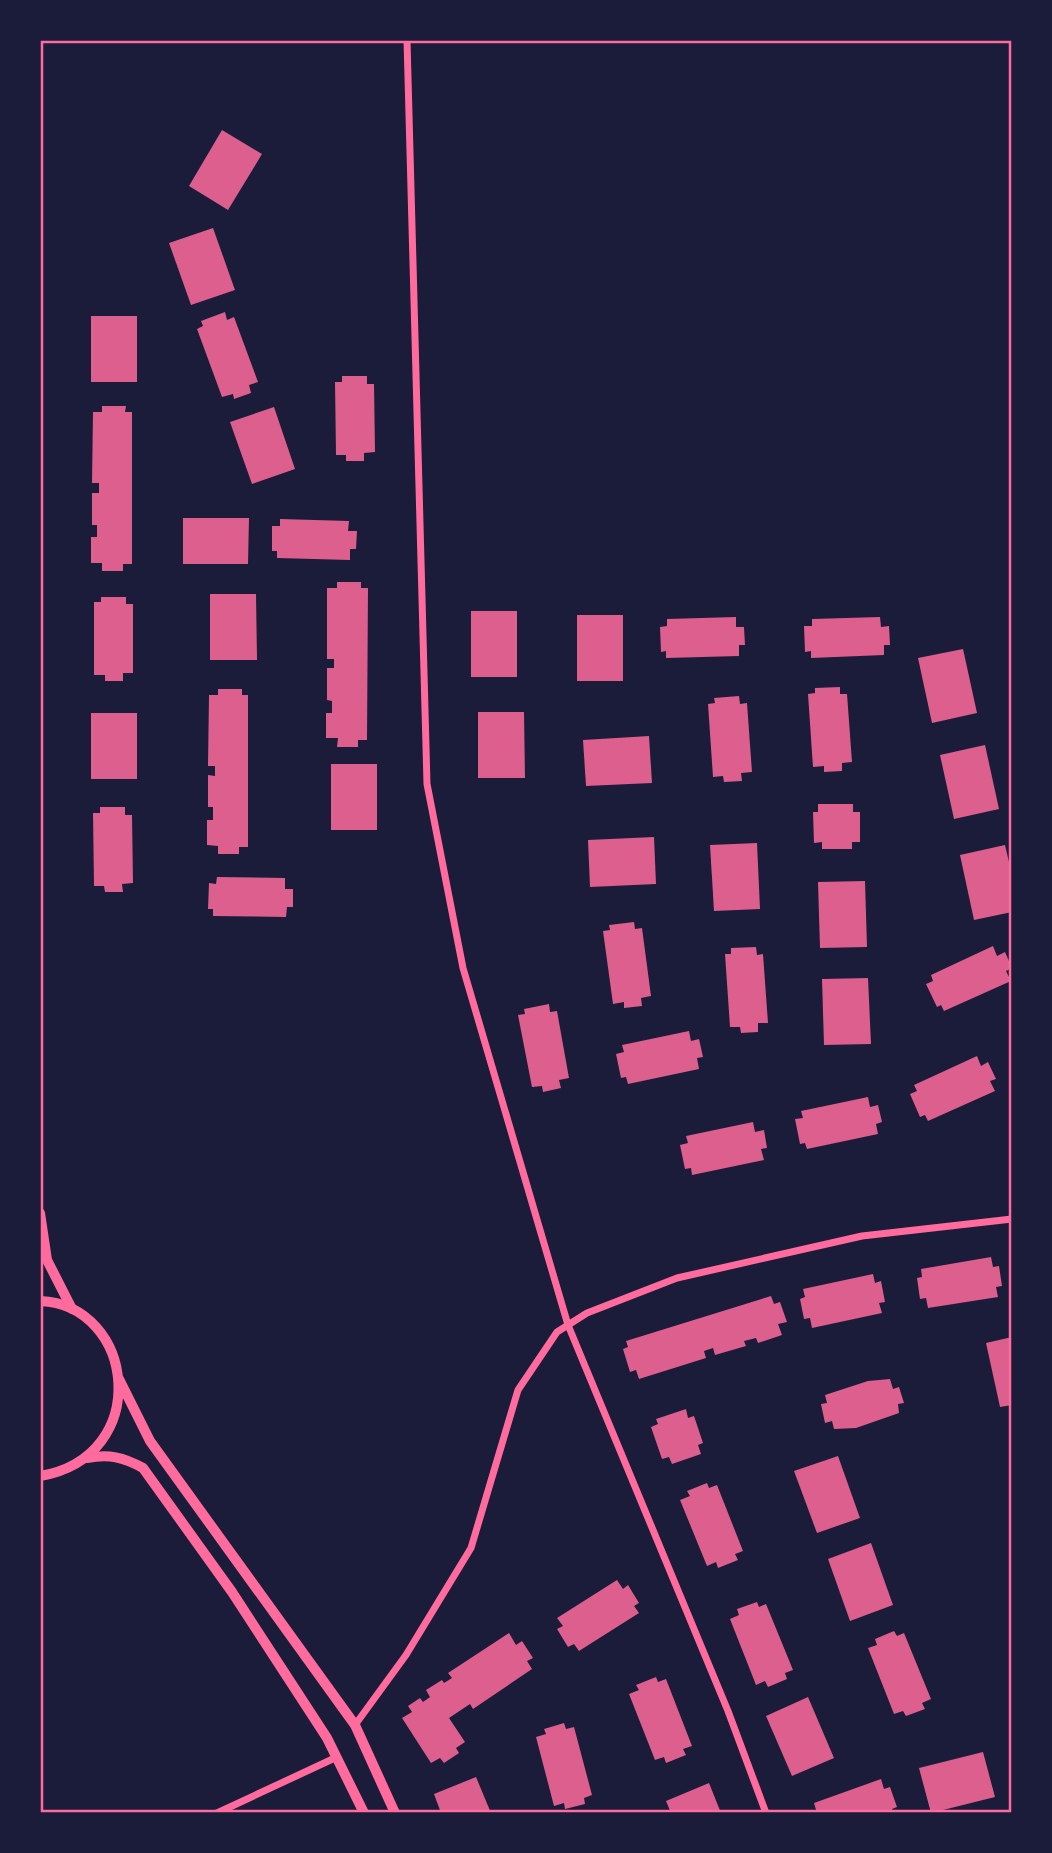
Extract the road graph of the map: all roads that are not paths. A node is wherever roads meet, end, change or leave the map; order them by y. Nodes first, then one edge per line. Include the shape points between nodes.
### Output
1 (407, 40) edge
2 (40, 1213) edge
3 (1012, 1219) edge
4 (40, 1301) edge
5 (72, 1309) junction
6 (568, 1325) junction
7 (119, 1379) junction
8 (87, 1458) junction
9 (40, 1476) edge
10 (355, 1725) junction
11 (337, 1757) junction
12 (217, 1813) edge
13 (364, 1813) edge
14 (396, 1813) edge
15 (766, 1813) edge

1 - 6 street via 427,784 463,968
2 - 5 street via 47,1260
3 - 6 street via 862,1236 677,1278
4 - 5 street
5 - 7 street via 95,1326 111,1350
6 - 10 street via 557,1332 518,1390 471,1548 406,1656
6 - 15 street
7 - 8 street via 118,1408
7 - 10 street via 150,1441
8 - 9 street via 61,1472
8 - 11 street via 124,1457 143,1468 232,1592
10 - 14 street
11 - 12 street
11 - 13 street

